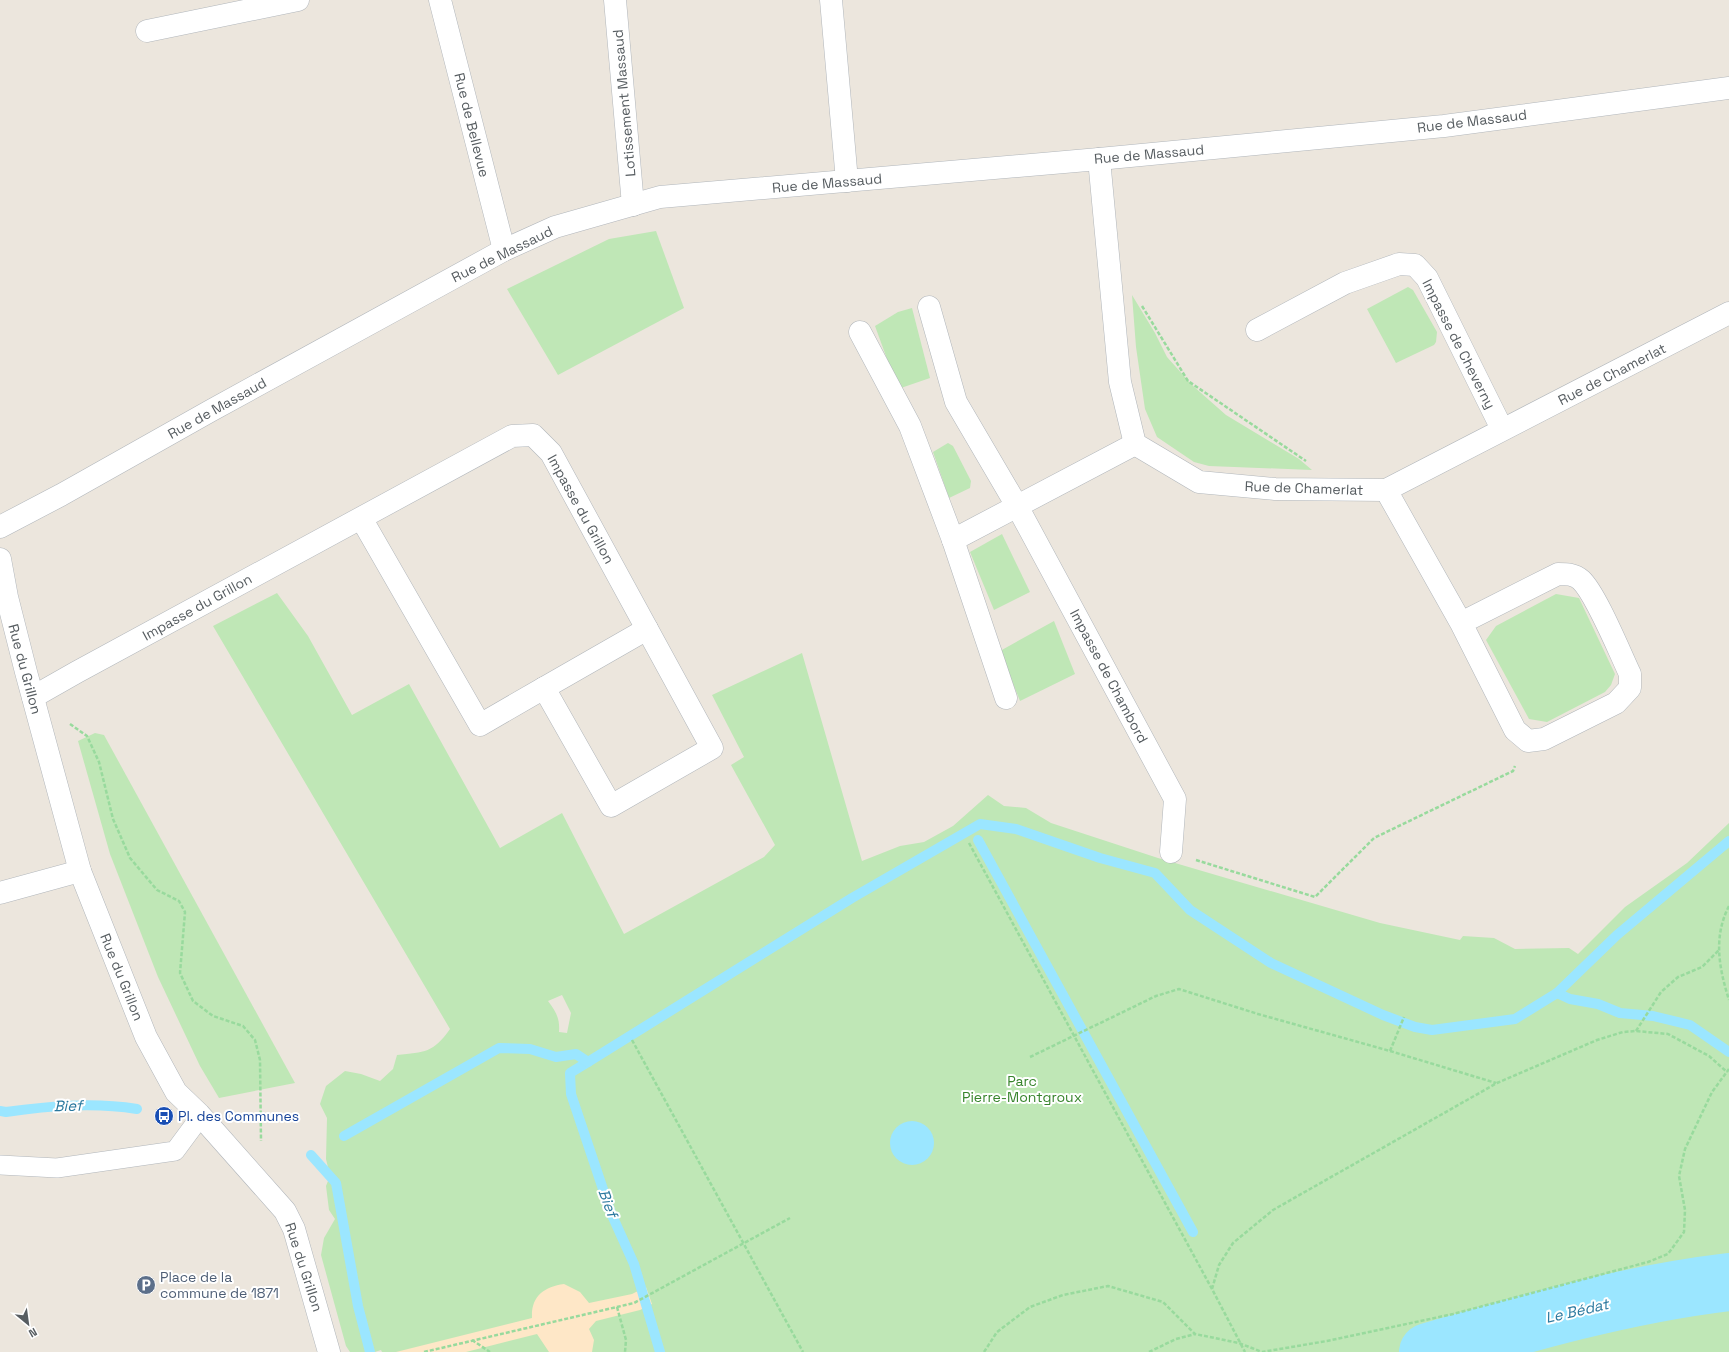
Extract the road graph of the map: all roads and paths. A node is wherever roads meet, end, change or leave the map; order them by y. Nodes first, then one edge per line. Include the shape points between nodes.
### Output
1 (298, 0) edge
2 (440, 0) edge
3 (615, 0) edge
4 (831, 0) edge
5 (147, 31) dead end
6 (1729, 88) edge
7 (1099, 159) junction
8 (848, 181) junction
9 (633, 205) junction
10 (504, 250) junction
11 (1112, 289) junction
12 (929, 307) dead end
13 (1729, 313) edge
14 (1257, 330) dead end
15 (860, 332) dead end
16 (1502, 429) junction
17 (1135, 444) junction
18 (1324, 489) junction
19 (1386, 490) junction
20 (1017, 506) junction
21 (361, 518) junction
22 (0, 527) edge
23 (953, 540) junction
24 (0, 559) edge
25 (1461, 623) junction
26 (647, 630) junction
27 (544, 688) junction
28 (33, 697) junction
29 (1006, 698) dead end
30 (69, 723) dead end
31 (1528, 741) junction
32 (969, 842) dead end
33 (1171, 852) joint
34 (80, 871) junction
35 (0, 893) edge
36 (1729, 906) edge
37 (1719, 950) junction
38 (1729, 1000) edge
39 (1404, 1017) dead end
40 (1636, 1031) junction
41 (1074, 1036) junction
42 (632, 1040) dead end
43 (1390, 1051) junction
44 (1030, 1057) dead end
45 (1728, 1071) edge
46 (1496, 1083) junction
47 (199, 1114) junction
48 (0, 1165) edge
49 (262, 1184) junction
50 (790, 1218) dead end
51 (745, 1243) junction
52 (1212, 1289) junction
53 (617, 1307) junction
54 (1195, 1334) junction
55 (472, 1340) junction
56 (1239, 1343) junction
57 (329, 1352) edge
58 (424, 1352) edge
59 (490, 1352) edge
60 (625, 1352) edge
61 (803, 1352) edge
62 (984, 1352) edge
63 (1149, 1352) edge
64 (1244, 1352) edge

1 - 5 street
2 - 10 street, Rue de Bellevue
3 - 9 street, Lotissement Massaud
4 - 8 street
6 - 7 street, Rue de Massaud via 1444,126
7 - 8 street, Rue de Massaud
7 - 11 street
8 - 9 street, Rue de Massaud via 660,197
9 - 10 street, Rue de Massaud via 555,227
10 - 22 street, Rue de Massaud
11 - 17 street via 1120,382
11 - 18 path via 1132,290 1188,381 1312,465
12 - 20 street, Impasse de Chambord via 956,402
13 - 16 street, Rue de Chamerlat
14 - 16 street, Impasse de Cheverny via 1345,283 1400,264 1415,265 1427,278
15 - 23 street via 910,426
16 - 19 street, Rue de Chamerlat
17 - 18 street, Rue de Chamerlat via 1199,482 1275,489
17 - 20 street
18 - 19 street, Rue de Chamerlat
19 - 25 street
20 - 23 street
20 - 33 street, Impasse de Chambord via 1175,800
21 - 26 street, Impasse du Grillon via 512,436 532,435 551,453
21 - 27 street via 480,725
21 - 28 street, Impasse du Grillon
23 - 29 street
24 - 28 street, Rue du Grillon via 7,597
25 - 31 street via 1516,730
25 - 31 street via 1558,574 1569,574 1581,581 1592,595 1630,674 1630,688 1616,703 1544,739
26 - 27 street
26 - 27 street, Impasse du Grillon via 712,748 617,803 610,806
28 - 34 street, Rue du Grillon
30 - 49 path via 87,736 99,762 113,819 130,858 157,890 179,901 185,912 180,973 193,1001 213,1016 243,1026 255,1040 260,1060
31 - 33 path via 1513,771 1374,838 1315,897
32 - 41 path
34 - 35 street
34 - 47 street, Rue du Grillon via 146,1037 176,1092
36 - 37 path via 1721,921
37 - 38 path via 1721,974
37 - 40 path via 1702,966 1678,978 1661,992
39 - 43 path
40 - 45 path via 1668,1034 1709,1056
40 - 46 path via 1597,1040
41 - 43 path via 1156,996 1179,989
41 - 44 path
41 - 52 path
42 - 51 path
43 - 46 path
45 - 56 path via 1712,1092 1685,1149 1679,1176 1685,1210 1684,1232 1668,1254 1648,1262 1453,1314 1327,1341 1262,1352
46 - 52 path via 1273,1210 1234,1243 1219,1265
47 - 48 lane via 195,1124 175,1151 57,1168
47 - 49 street, Rue du Grillon
49 - 57 street, Rue du Grillon via 285,1211 294,1229
50 - 51 path
51 - 53 path via 651,1295
51 - 61 path
52 - 56 path
53 - 55 path
53 - 60 path via 626,1340
54 - 56 path
54 - 62 path via 1163,1302 1108,1286 1063,1295 1030,1307 997,1332
54 - 63 path via 1176,1339
55 - 58 path
55 - 59 path
56 - 64 path

